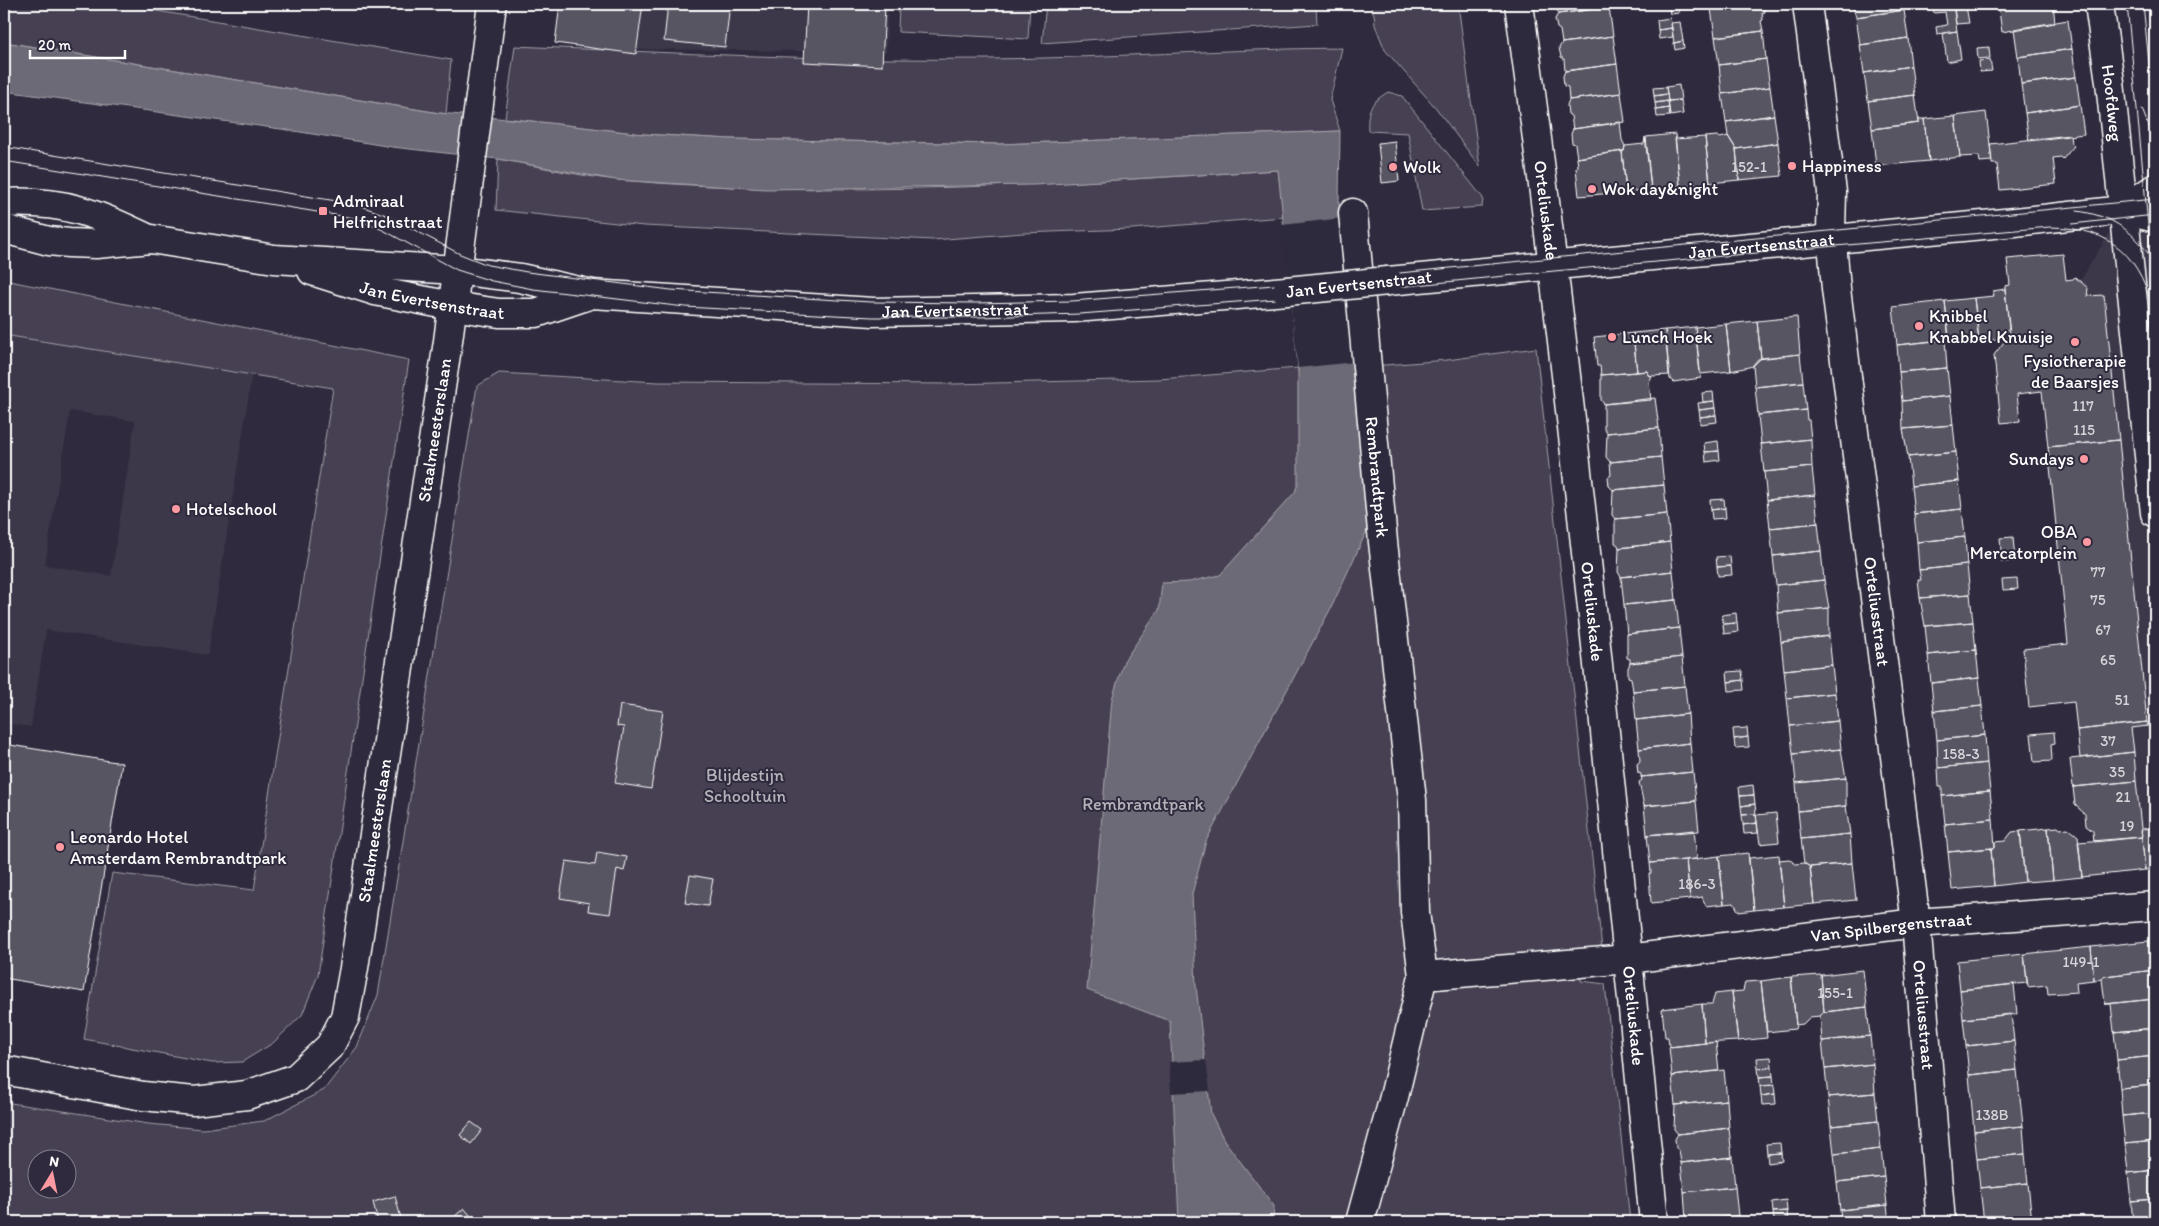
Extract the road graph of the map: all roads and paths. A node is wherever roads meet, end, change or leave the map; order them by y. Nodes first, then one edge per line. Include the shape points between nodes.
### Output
1 (492, 4) edge
2 (1519, 4) edge
3 (1807, 4) edge
4 (2099, 4) edge
5 (2155, 188) edge
6 (4, 203) edge
7 (2123, 206) junction
8 (1353, 213) dead end
9 (2155, 218) edge
10 (4, 229) edge
11 (1832, 238) junction
12 (150, 239) junction
13 (274, 259) junction
14 (1553, 265) junction
15 (457, 270) junction
16 (592, 294) junction
17 (452, 306) junction
18 (2155, 513) edge
19 (2155, 906) edge
20 (1916, 922) junction
21 (1628, 959) junction
22 (1423, 976) junction
23 (4, 1070) edge
24 (1360, 1222) edge
25 (1654, 1222) edge
26 (1941, 1222) edge

1 - 15 street
2 - 14 street, Orteliuskade
3 - 11 street, Orteliusstraat via 1832,192
4 - 7 street, Hoofdweg
5 - 7 street
6 - 12 street, Jan Evertsenstraat via 67,206 94,214
7 - 9 street
7 - 11 street, Jan Evertsenstraat
7 - 18 street, Hoofdweg
8 - 22 street, Rembrandtpark via 1383,542 1412,800 1415,912
10 - 12 street, Jan Evertsenstraat via 69,243
11 - 14 street, Jan Evertsenstraat
11 - 20 street, Orteliusstraat
12 - 13 street, Jan Evertsenstraat
13 - 15 street, Jan Evertsenstraat
13 - 17 street, Jan Evertsenstraat via 375,290
14 - 16 street, Jan Evertsenstraat, bridge via 1074,308 873,312
14 - 21 street, Orteliuskade
15 - 16 street, Jan Evertsenstraat via 520,278
15 - 17 street, Staalmeesterslaan
16 - 17 street, Jan Evertsenstraat via 536,313 499,313
17 - 23 street, Staalmeesterslaan via 354,968 345,1018 330,1046 296,1078 247,1095 194,1102 143,1096
19 - 20 street, Van Spilbergenstraat
20 - 21 street, Van Spilbergenstraat
20 - 26 street, Orteliusstraat
21 - 22 street, Van Spilbergenstraat
21 - 25 street, Orteliuskade
22 - 24 street, Rembrandtpark

